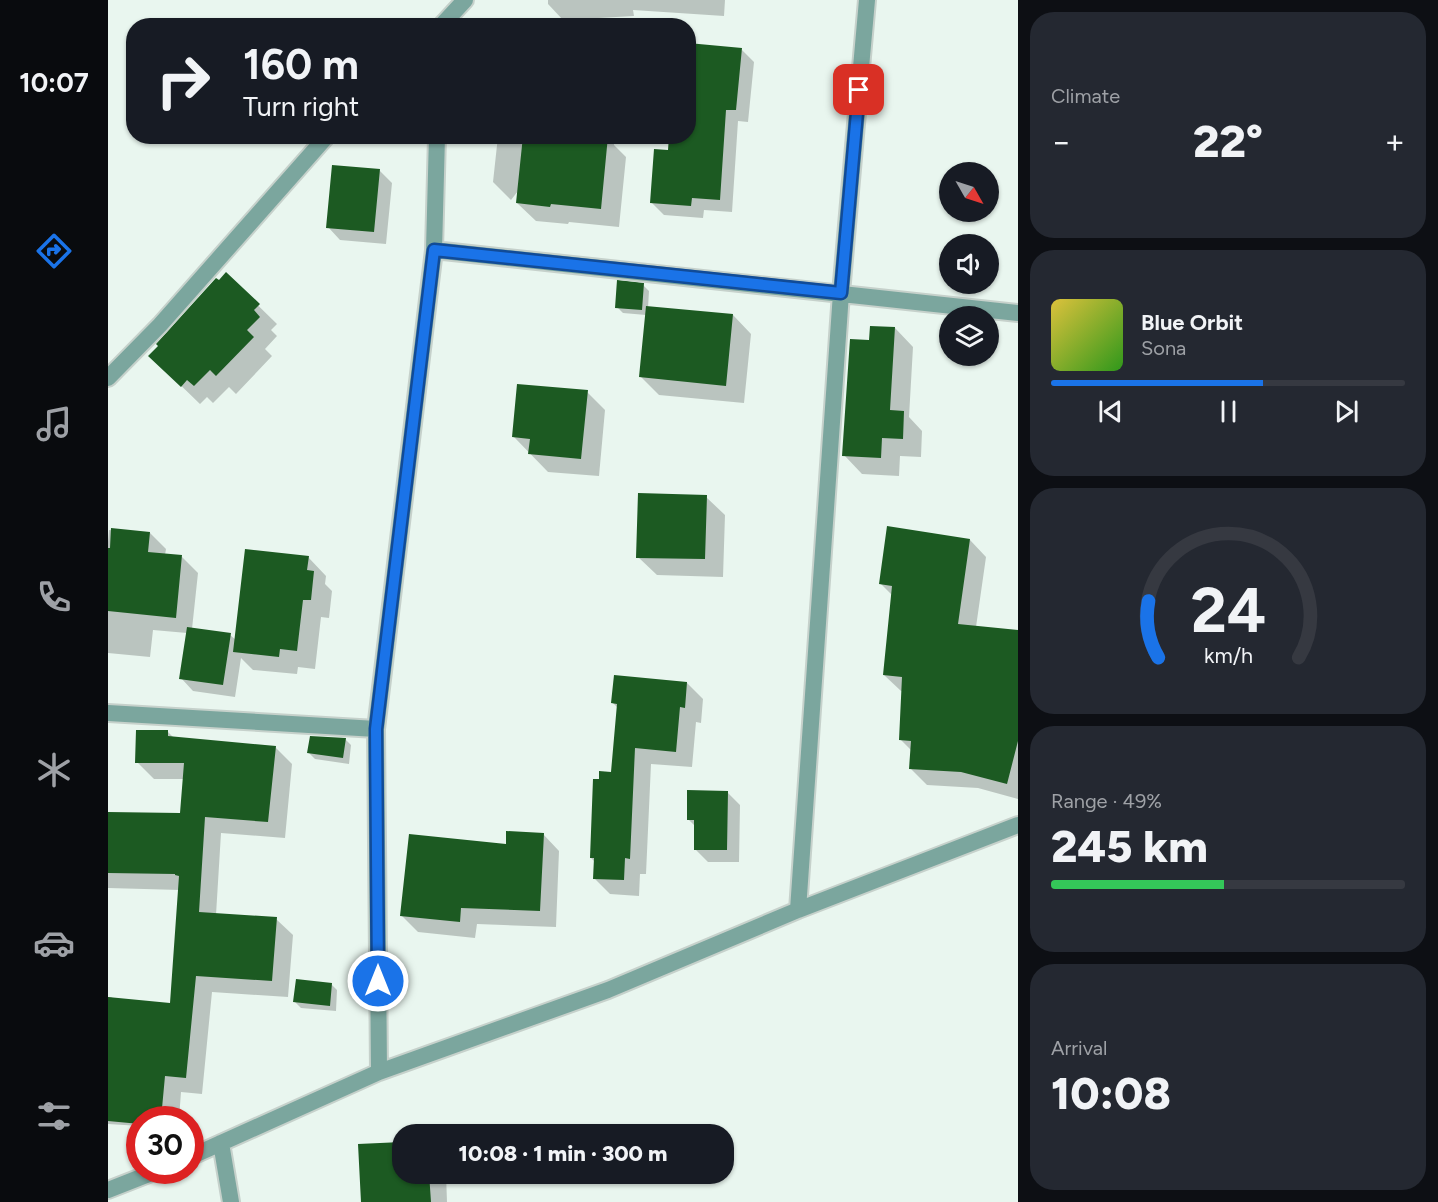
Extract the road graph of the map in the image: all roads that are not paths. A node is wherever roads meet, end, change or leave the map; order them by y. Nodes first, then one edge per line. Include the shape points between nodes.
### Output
1 (465, 0) edge
2 (867, 0) edge
3 (448, 18) edge
4 (320, 144) edge
5 (437, 144) edge
6 (434, 250) junction
7 (841, 293) junction
8 (1018, 313) edge
9 (108, 378) edge
10 (108, 713) edge
11 (376, 729) junction
12 (1018, 825) edge
13 (798, 910) junction
14 (379, 1072) junction
15 (221, 1143) junction
16 (204, 1151) edge
17 (126, 1183) edge
18 (108, 1190) edge
19 (231, 1202) edge

1 - 3 street
2 - 7 street
4 - 9 street
5 - 6 street
6 - 7 street
6 - 11 street
7 - 8 street
7 - 13 street
10 - 11 street
11 - 14 street
12 - 13 street
13 - 14 street via 608,990
14 - 15 street
15 - 16 street
15 - 19 street
17 - 18 street

